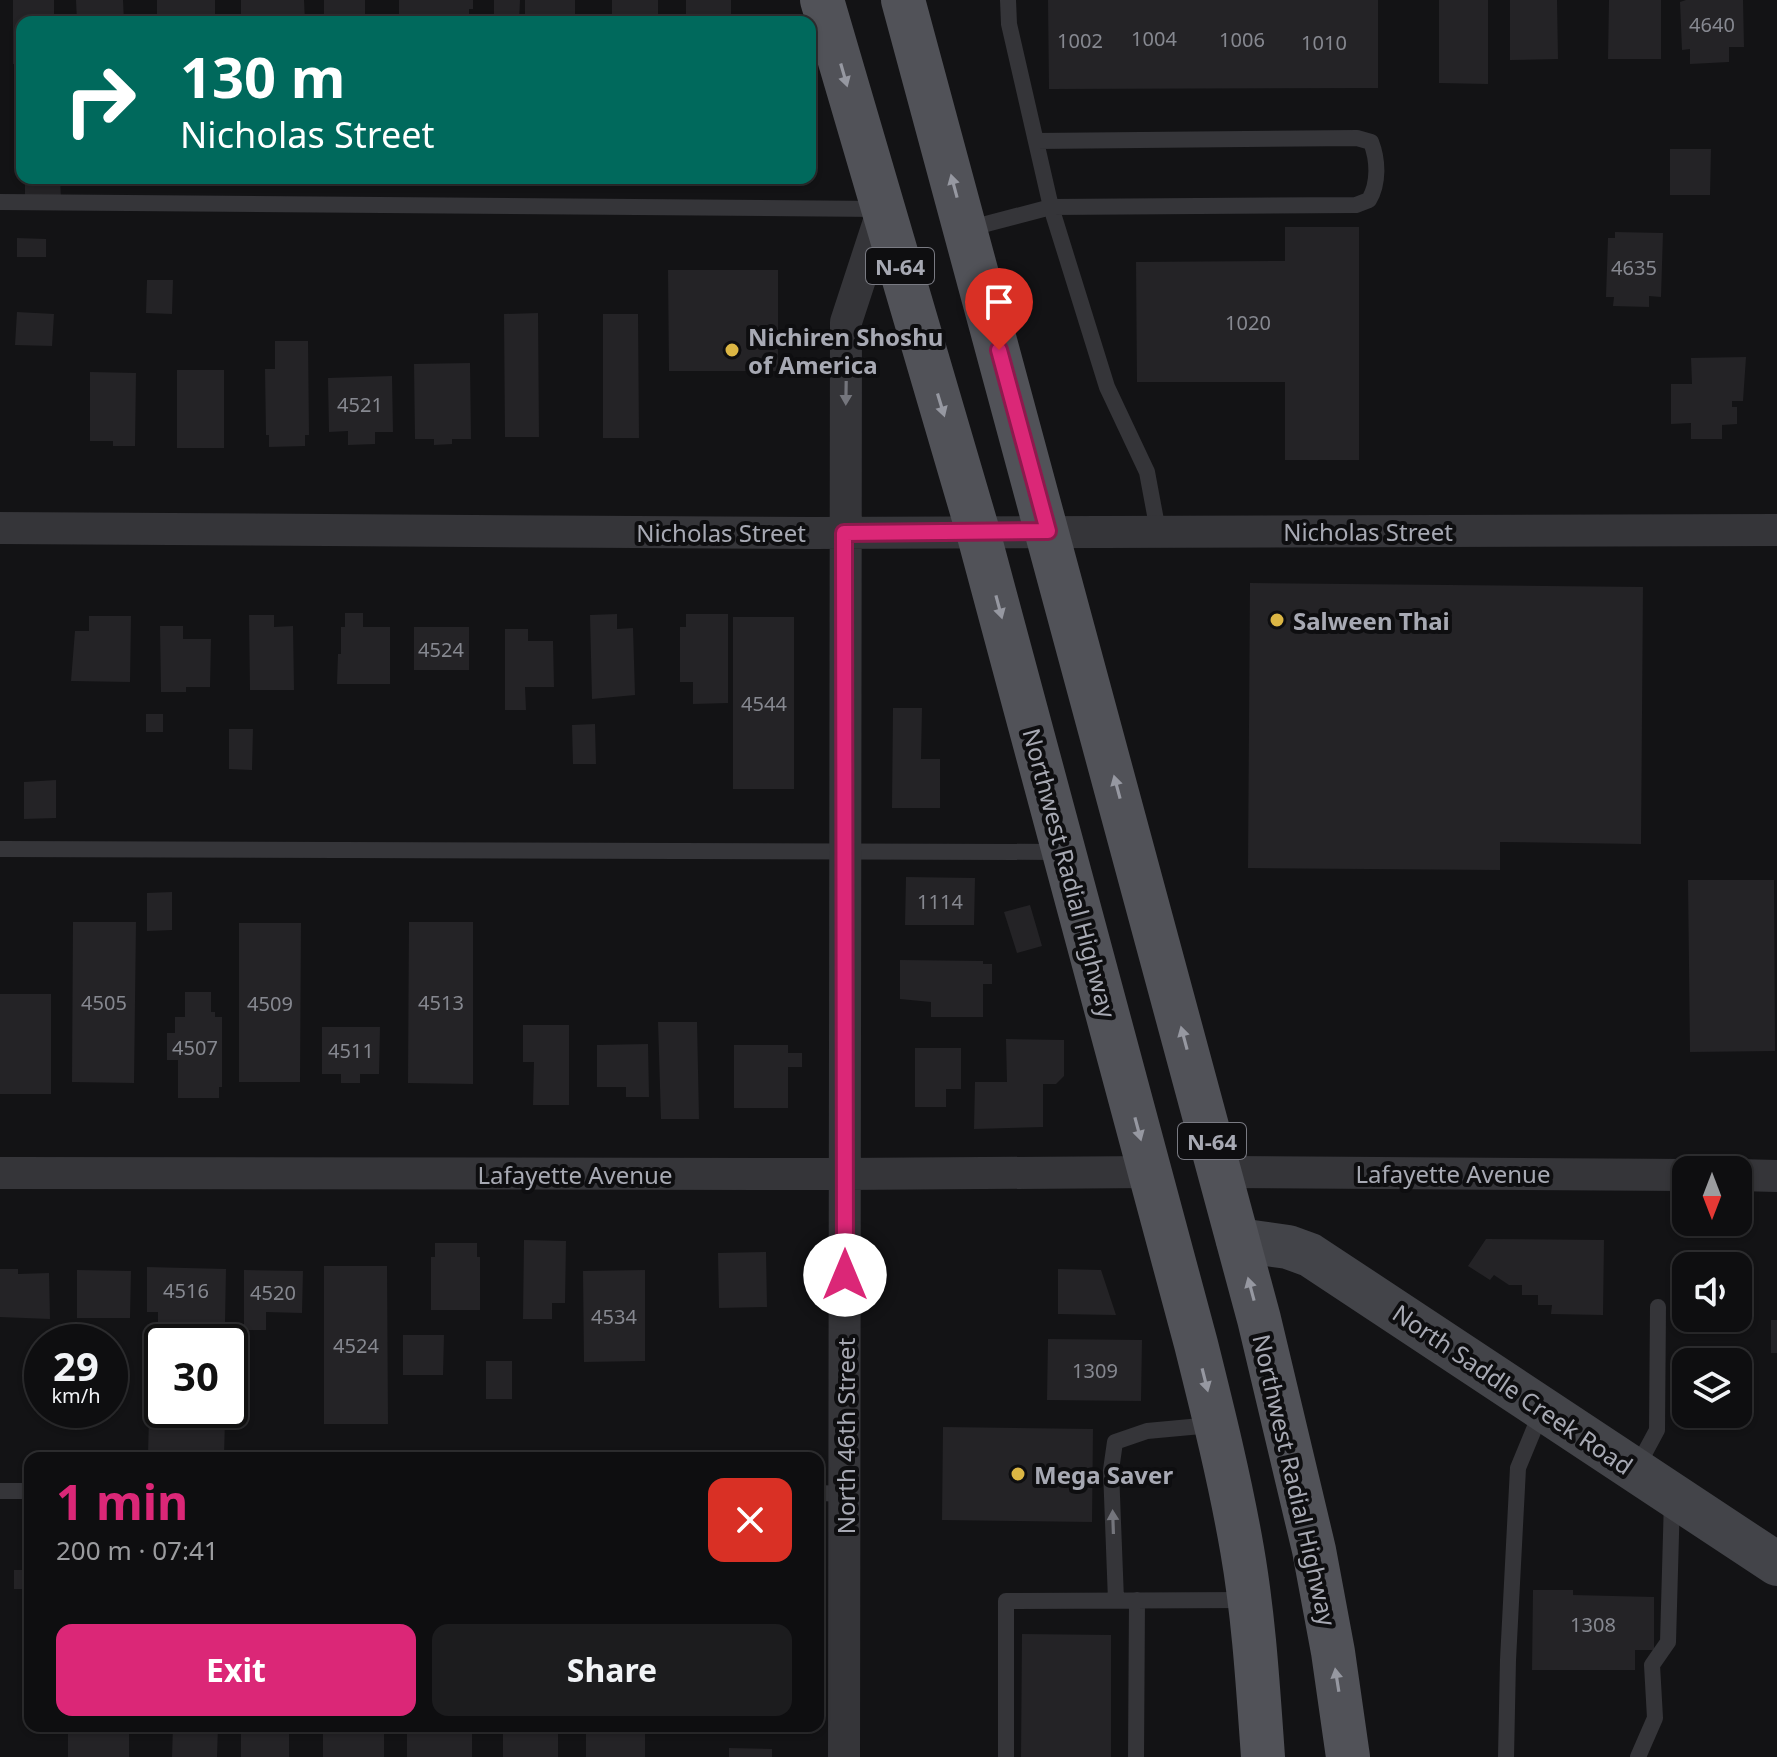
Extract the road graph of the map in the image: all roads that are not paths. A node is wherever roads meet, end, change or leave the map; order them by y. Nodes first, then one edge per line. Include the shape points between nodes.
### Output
1 (822, 0) edge
2 (903, 0) edge
3 (1008, 0) edge
4 (1036, 141) junction
5 (0, 202) edge
6 (1051, 207) junction
7 (883, 209) junction
8 (966, 230) junction
9 (0, 528) edge
10 (1777, 530) edge
11 (1048, 531) junction
12 (1158, 531) junction
13 (978, 532) junction
14 (844, 533) junction
15 (0, 849) edge
16 (844, 851) junction
17 (1064, 852) junction
18 (1150, 1172) junction
19 (1220, 1172) junction
20 (0, 1173) edge
21 (844, 1174) junction
22 (1672, 1175) edge
23 (1752, 1175) edge
24 (1777, 1176) edge
25 (1238, 1240) junction
26 (1658, 1307) dead end
27 (1542, 1409) junction
28 (1216, 1424) junction
29 (1636, 1470) junction
30 (0, 1491) edge
31 (24, 1491) edge
32 (832, 1493) edge
33 (1672, 1495) junction
34 (1777, 1564) edge
35 (1116, 1600) junction
36 (1137, 1600) junction
37 (1249, 1600) junction
38 (844, 1757) edge
39 (1006, 1757) edge
40 (1136, 1757) edge
41 (1263, 1757) edge
42 (1348, 1757) edge
43 (1506, 1757) edge
44 (1638, 1757) edge

1 -> 7 main road, Northwest Radial Highway / N-64
8 -> 2 main road, Northwest Radial Highway / N-64
3 - 4 lane
4 - 6 lane
4 - 6 lane via 1357,138 1371,142 1375,154 1376,189 1369,200 1356,205
5 - 7 lane
6 - 8 lane
6 - 12 lane via 1107,387 1147,472
7 -> 13 main road, Northwest Radial Highway / N-64
7 -> 14 street, North 46th Street via 846,322
8 - 11 main road, Northwest Radial Highway / N-64
9 - 14 street, Nicholas Street
10 - 12 street, Nicholas Street
11 - 12 street, Nicholas Street
11 - 13 street, Nicholas Street
19 -> 11 main road, Northwest Radial Highway / N-64
13 - 14 street, Nicholas Street
13 -> 17 main road, Northwest Radial Highway / N-64
14 - 16 street, North 46th Street
15 - 16 lane
16 - 17 lane
16 - 21 street, North 46th Street
17 -> 18 main road, Northwest Radial Highway / N-64
18 - 21 street, Lafayette Avenue
18 -> 28 main road, Northwest Radial Highway / N-64
19 - 22 street, Lafayette Avenue
19 - 25 main road, Northwest Radial Highway / N-64
20 - 21 street, Lafayette Avenue
21 - 32 street, North 46th Street
23 - 24 street
25 - 27 main road, North Saddle Creek Road via 1310,1255
42 -> 25 main road, Northwest Radial Highway / N-64 via 1314,1550
26 - 29 lane via 1657,1430
27 - 29 main road, North Saddle Creek Road
27 - 43 lane via 1518,1468
35 -> 28 lane via 1111,1470 1115,1442 1147,1431
28 - 37 main road, Northwest Radial Highway / N-64
29 - 33 main road, North Saddle Creek Road
30 - 31 lane
32 - 38 street, North 46th Street
33 - 34 main road, North Saddle Creek Road
33 - 44 lane via 1668,1642 1652,1665 1655,1718
35 - 36 lane
35 - 39 lane via 1006,1601
36 - 37 lane
36 - 40 lane
37 - 41 main road, Northwest Radial Highway / N-64

